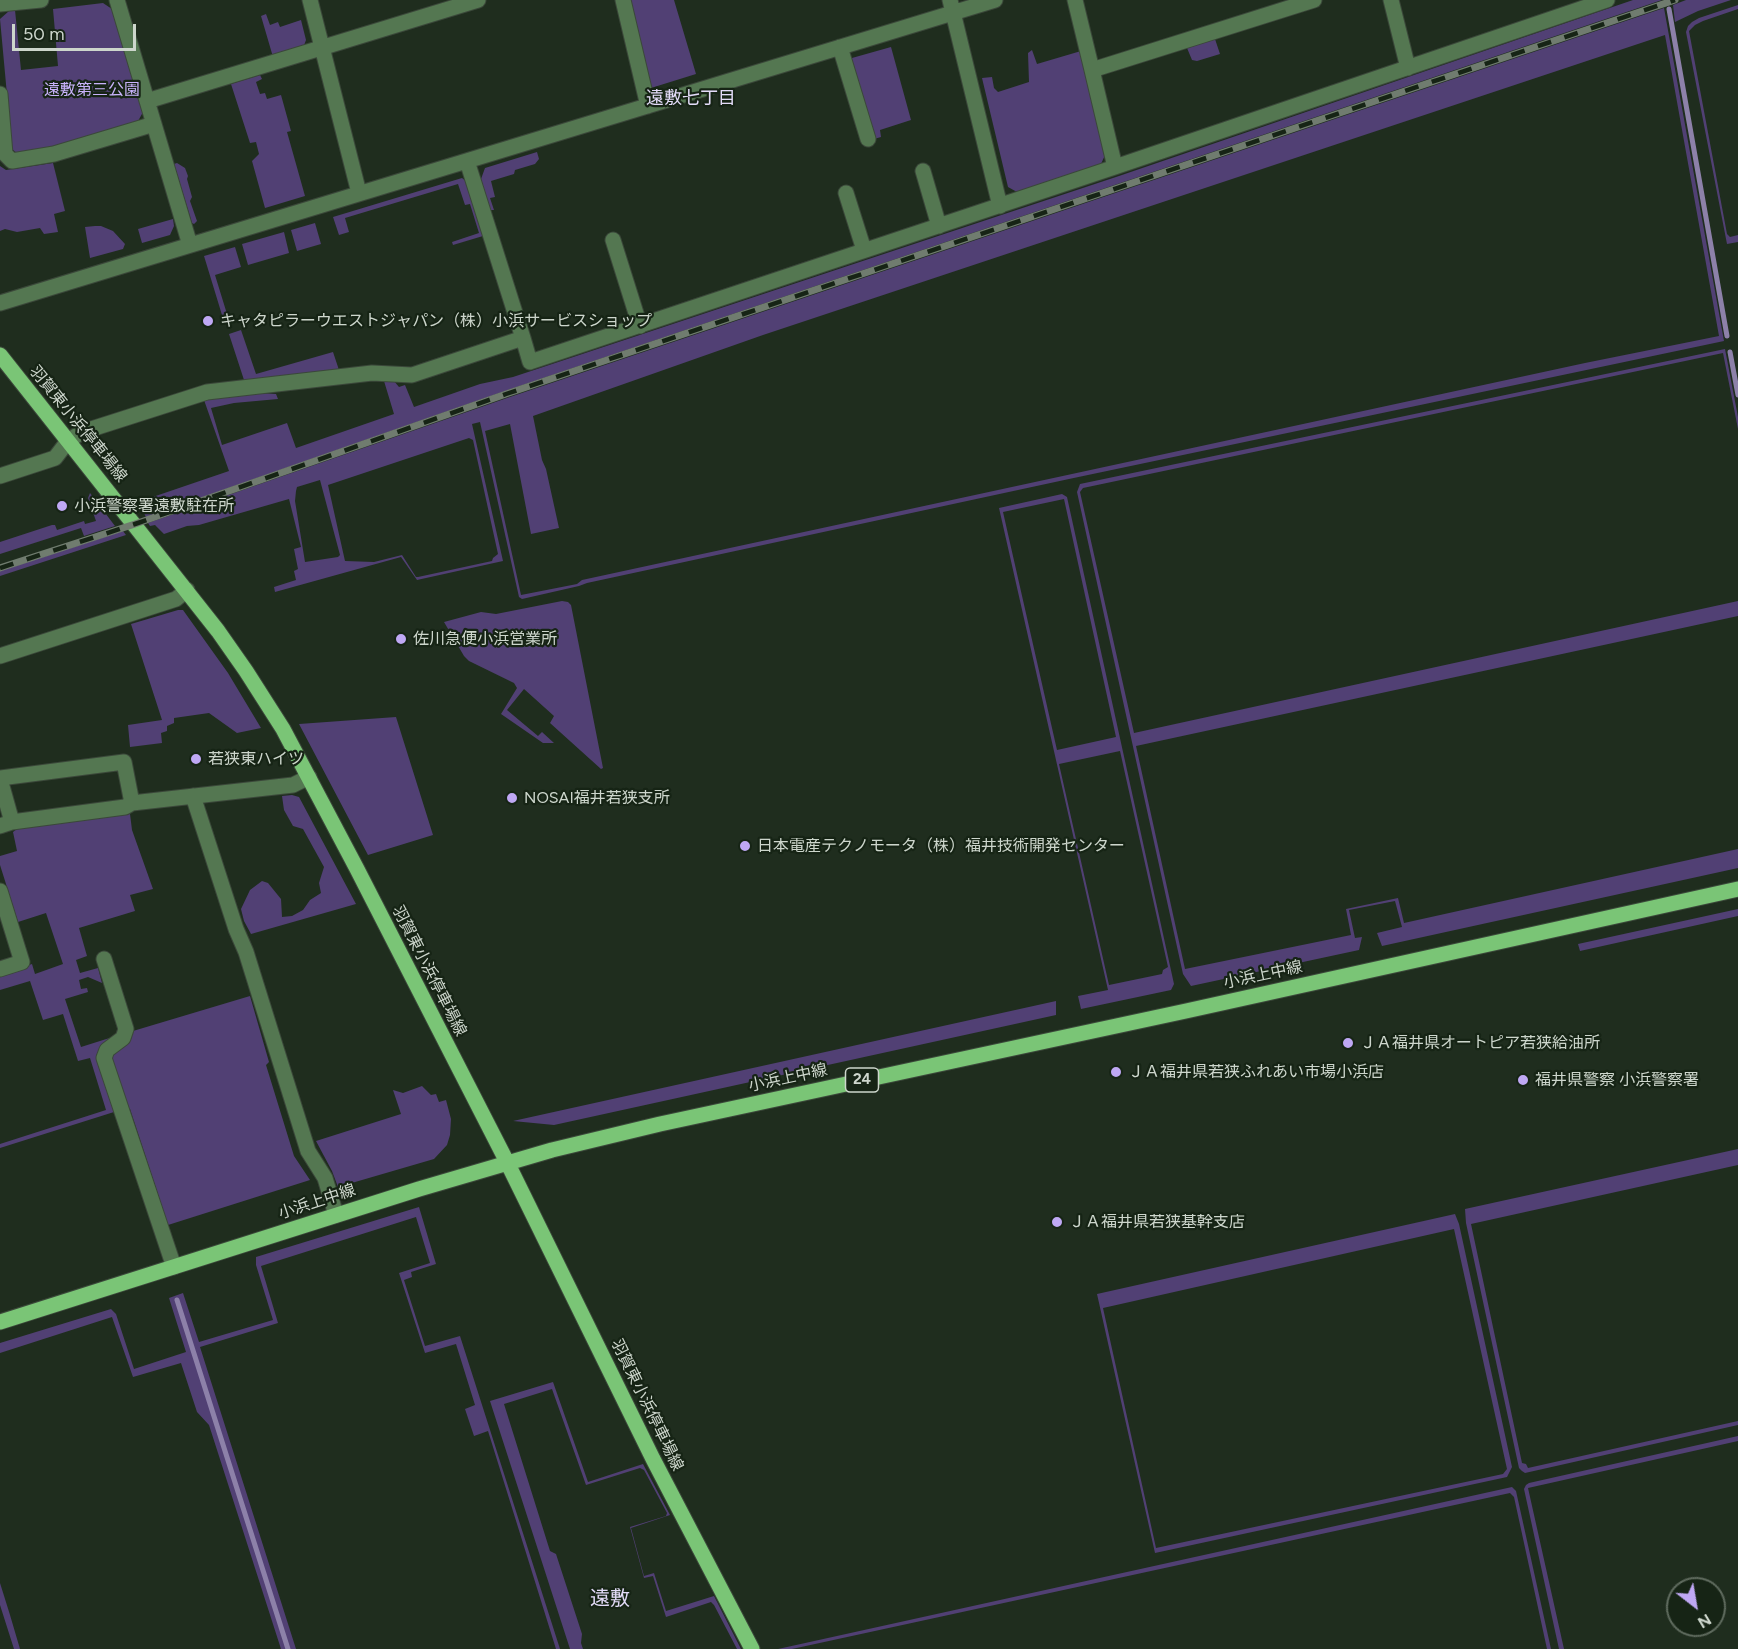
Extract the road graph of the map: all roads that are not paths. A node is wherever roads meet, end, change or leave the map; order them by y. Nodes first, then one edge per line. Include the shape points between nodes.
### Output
1 (35, 0) edge
2 (41, 0) edge
3 (117, 0) edge
4 (310, 0) edge
5 (478, 0) edge
6 (623, 0) edge
7 (995, 0) edge
8 (1075, 0) edge
9 (1314, 0) edge
10 (1391, 0) edge
11 (1606, 0) edge
12 (458, 3) edge
13 (0, 4) edge
14 (952, 6) edge
15 (840, 47) junction
16 (322, 48) junction
17 (1408, 68) junction
18 (1092, 70) junction
19 (0, 94) edge
20 (147, 101) junction
21 (648, 106) junction
22 (154, 124) junction
23 (868, 139) dead end
24 (467, 161) junction
25 (1115, 167) junction
26 (923, 171) dead end
27 (359, 193) junction
28 (846, 193) dead end
29 (1000, 206) junction
30 (939, 226) junction
31 (613, 240) dead end
32 (190, 245) junction
33 (864, 250) junction
34 (0, 303) edge
35 (640, 326) junction
36 (523, 338) junction
37 (0, 355) edge
38 (68, 441) junction
39 (0, 476) edge
40 (188, 590) junction
41 (0, 656) edge
42 (309, 777) junction
43 (0, 778) edge
44 (194, 796) junction
45 (132, 803) junction
46 (6, 824) edge
47 (1738, 889) edge
48 (0, 891) edge
49 (104, 959) dead end
50 (0, 969) edge
51 (507, 1162) junction
52 (336, 1215) junction
53 (174, 1267) junction
54 (0, 1322) edge
55 (752, 1649) edge

1 - 2 street
1 - 13 street
3 - 20 street
4 - 16 street
5 - 12 street
6 - 21 street
7 - 14 street
8 - 18 street
9 - 18 street
10 - 17 street
11 - 17 street
12 - 16 street
14 - 15 street
14 - 29 street
15 - 21 street
15 - 23 street
16 - 20 street
16 - 27 street
17 - 25 street
18 - 25 street
19 - 22 street via 5,154 12,161 54,154
20 - 22 street
21 - 24 street
22 - 32 street
24 - 27 street
24 - 36 street
25 - 29 street
26 - 30 street
27 - 32 street
28 - 33 street
29 - 30 street
30 - 33 street
31 - 35 street
32 - 34 street
33 - 35 street
35 - 36 street via 530,362
36 - 38 street via 412,375 372,373 207,392 82,432
37 - 38 main road, 羽賀東小浜停車場線
38 - 39 street via 55,458
38 - 40 main road, 羽賀東小浜停車場線
40 - 41 street via 176,599
40 - 42 main road, 羽賀東小浜停車場線 via 246,670
42 - 44 street via 293,785
42 - 51 main road, 羽賀東小浜停車場線
43 - 45 street via 124,762
43 - 46 street
44 - 45 street
44 - 52 street via 308,1151 325,1178
45 - 46 street
47 - 51 main road, 小浜上中線 / 24 via 660,1124
48 - 50 street via 22,962
49 - 53 street via 126,1029 123,1038 107,1050 104,1058
51 - 52 main road, 小浜上中線 / 24
51 - 55 main road, 羽賀東小浜停車場線 via 653,1459
52 - 53 main road, 小浜上中線 / 24
53 - 54 main road, 小浜上中線 / 24

